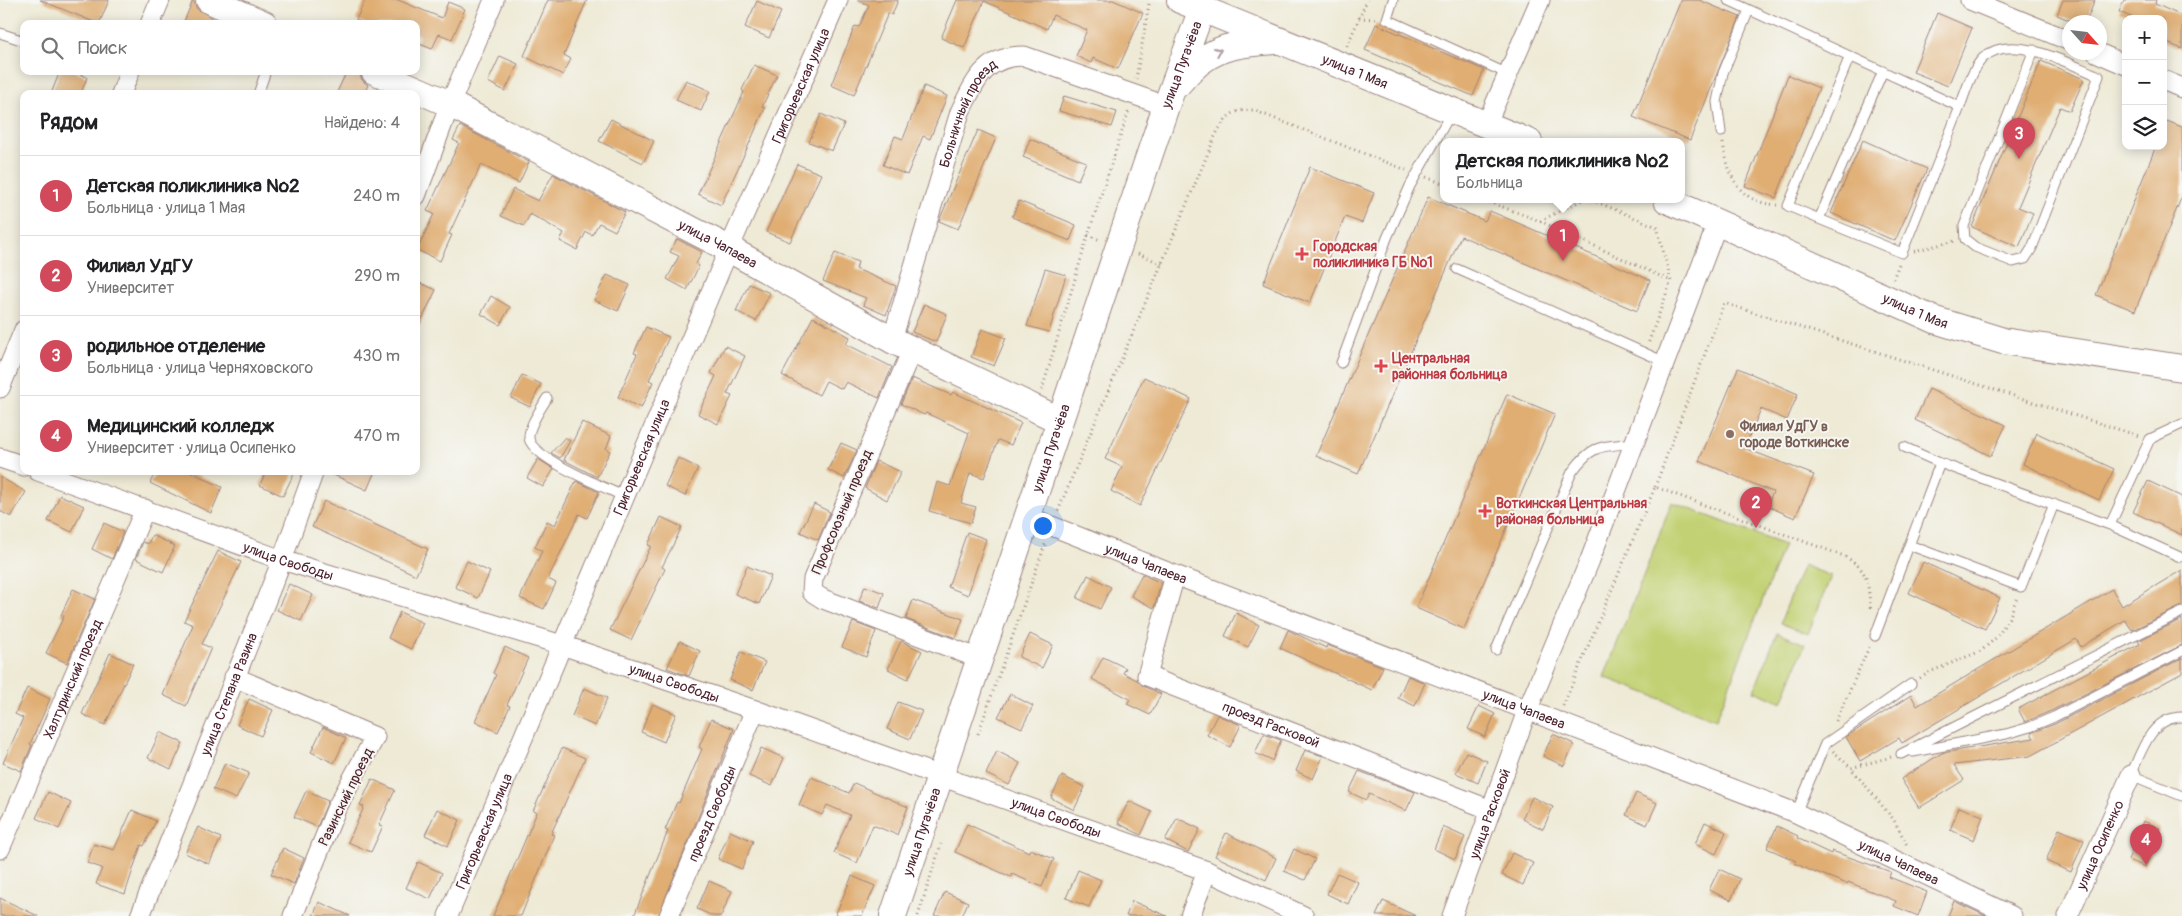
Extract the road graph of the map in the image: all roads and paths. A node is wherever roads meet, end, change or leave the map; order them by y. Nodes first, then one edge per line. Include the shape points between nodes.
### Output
1 (160, 0) edge
2 (209, 0) edge
3 (494, 0) edge
4 (838, 0) edge
5 (1367, 0) edge
6 (1392, 0) edge
7 (1539, 0) edge
8 (1728, 0) edge
9 (1970, 0) edge
10 (1149, 4) dead end
11 (1191, 4) edge
12 (1749, 10) junction
13 (1359, 18) junction
14 (1387, 19) junction
15 (152, 20) edge
16 (255, 20) edge
17 (0, 33) edge
18 (2062, 38) edge
19 (20, 40) edge
20 (1279, 40) junction
21 (1347, 46) dead end
22 (2034, 50) junction
23 (1850, 56) junction
24 (2107, 57) edge
25 (2122, 63) edge
26 (1883, 71) junction
27 (1508, 74) junction
28 (128, 75) edge
29 (265, 75) edge
30 (383, 75) edge
31 (2167, 82) edge
32 (2182, 88) edge
33 (123, 90) edge
34 (259, 90) edge
35 (418, 90) edge
36 (420, 91) edge
37 (1134, 94) junction
38 (1168, 100) junction
39 (450, 104) junction
40 (1960, 106) junction
41 (1453, 111) junction
42 (1486, 124) junction
43 (1721, 132) joint
44 (1519, 138) edge
45 (1417, 174) junction
46 (1440, 183) edge
47 (420, 185) edge
48 (1492, 203) edge
49 (1576, 203) edge
50 (1599, 203) edge
51 (1674, 203) edge
52 (1788, 206) junction
53 (1819, 219) junction
54 (1540, 221) junction
55 (1718, 222) junction
56 (1088, 235) junction
57 (1965, 239) junction
58 (1100, 241) dead end
59 (729, 249) junction
60 (1135, 253) dead end
61 (1902, 253) junction
62 (1163, 264) junction
63 (1457, 269) dead end
64 (1893, 280) dead end
65 (1671, 281) junction
66 (20, 340) edge
67 (902, 345) junction
68 (1645, 354) junction
69 (1664, 362) junction
70 (1341, 363) dead end
71 (2182, 368) edge
72 (0, 388) edge
73 (547, 398) dead end
74 (1048, 415) junction
75 (2182, 424) edge
76 (2150, 440) junction
77 (1634, 443) junction
78 (1904, 447) dead end
79 (0, 458) edge
80 (1940, 463) junction
81 (20, 465) edge
82 (49, 475) edge
83 (313, 475) edge
84 (1655, 487) junction
85 (625, 497) junction
86 (2054, 504) junction
87 (145, 509) junction
88 (1040, 522) junction
89 (2110, 524) junction
90 (1909, 545) junction
91 (2180, 557) dead end
92 (282, 560) junction
93 (1175, 575) junction
94 (2021, 587) junction
95 (2182, 612) edge
96 (1874, 636) junction
97 (562, 646) junction
98 (1496, 650) dead end
99 (2182, 651) edge
100 (980, 659) junction
101 (234, 677) junction
102 (1911, 684) joint
103 (755, 710) junction
104 (1527, 711) junction
105 (2182, 717) edge
106 (1557, 722) junction
107 (978, 737) dead end
108 (1825, 744) junction
109 (1901, 754) junction
110 (1851, 768) junction
111 (940, 775) junction
112 (2132, 775) junction
113 (2182, 796) edge
114 (1491, 810) junction
115 (1796, 813) junction
116 (944, 836) dead end
117 (0, 849) edge
118 (1207, 870) junction
119 (1915, 870) junction
120 (140, 916) edge
121 (293, 916) edge
122 (448, 916) edge
123 (669, 916) edge
124 (893, 916) edge
125 (918, 916) edge
126 (1190, 916) edge
127 (1304, 916) edge
128 (1452, 916) edge
129 (2012, 916) edge
130 (2068, 916) edge

1 - 15 street
2 - 16 main road
3 - 39 street
4 - 59 street, Григорьевская улица
5 - 13 path
6 - 14 lane
7 - 27 street
8 - 12 lane
9 - 18 street
10 - 37 path
11 - 20 main road, улица 1 Мая
11 - 38 main road, улица Пугачёва
12 - 23 lane
12 - 43 lane via 1724,73 1717,102
13 - 14 path
13 - 21 path
14 - 27 lane
17 - 19 lane
38 -> 20 main road via 1191,68 1215,51 1241,43
20 - 41 main road, улица 1 Мая
22 - 40 lane via 2016,46 2000,48 1982,58
22 - 57 lane via 1964,226
22 - 57 lane via 2099,76 2025,259 2012,262 1975,247
23 - 26 lane
23 - 52 lane
24 - 25 street
26 - 40 lane
26 - 53 lane
27 - 42 street
28 - 33 street
29 - 34 lane
30 - 35 main road, улица Чапаева
31 - 32 street
36 - 39 main road, улица Чапаева
37 - 38 street, Больничный проезд
37 - 56 path
37 - 67 street, Больничный проезд via 1024,56 1011,56 987,66 960,112
38 - 74 main road, улица Пугачёва
39 - 47 street
39 - 59 main road, улица Чапаева
40 - 61 lane
41 - 42 main road, улица 1 Мая
41 - 45 lane
42 - 44 main road, улица 1 Мая
43 - 52 path via 1734,183 1758,200
45 - 46 path
45 - 62 path via 1252,110 1238,110 1226,117 1216,134
45 - 70 lane via 1387,238
48 - 54 path
49 - 54 path
50 - 65 path via 1657,227
51 - 55 main road, улица 1 Мая
52 - 53 lane
53 - 61 lane
54 - 65 path
55 - 69 street, улица Расковой
55 - 71 main road, улица 1 Мая via 1935,320 1995,338
56 - 58 path
56 - 74 path
57 - 61 path
59 - 67 main road, улица Чапаева
59 - 85 street, Григорьевская улица
60 - 62 path
61 - 64 path
62 - 88 path
63 - 68 lane
65 - 68 path
66 - 72 street
67 - 74 main road, улица Чапаева
67 - 100 street, Профсоюзный проезд via 813,579 812,592 822,599
68 - 69 lane
69 - 77 street, улица Расковой
73 - 85 lane via 528,435 529,443 550,461
74 - 88 main road, улица Пугачёва
75 - 76 lane
76 - 84 path via 1724,303
76 - 89 lane
77 - 98 lane via 1597,448 1584,456 1572,472
77 - 104 street, улица Расковой via 1590,560
78 - 80 lane
79 - 81 street
80 - 86 lane
80 - 90 lane
82 - 87 street, улица Свободы
83 - 92 street, улица Степана Разина
84 - 96 path via 1858,564 1866,576
84 - 106 path
85 - 97 street, Григорьевская улица
86 - 89 lane
86 - 94 lane
87 - 92 street, улица Свободы
87 - 117 street, Халтуринский проезд
88 - 93 street, улица Чапаева
88 - 100 main road, улица Пугачёва
88 - 107 path
89 - 91 lane
90 - 94 lane
90 - 96 lane
92 - 97 street, улица Свободы
92 - 101 street, улица Степана Разина
93 - 104 street, улица Чапаева
93 - 114 street, проезд Расковой via 1147,676
94 - 102 path via 1998,636 1981,651 1932,671
95 - 109 lane
96 - 108 path
97 - 103 street, улица Свободы
97 - 122 street, Григорьевская улица
99 - 109 lane via 2030,727
100 - 111 main road, улица Пугачёва
101 - 120 street, улица Степана Разина
101 - 121 street, Разинский проезд via 375,737 336,809
102 - 108 lane
103 - 111 street, улица Свободы
103 - 123 street, проезд Свободы
104 - 106 street, улица Чапаева
104 - 114 street, улица Расковой
105 - 112 lane via 2172,717 2158,725 2145,744
106 - 115 street, улица Чапаева
108 - 110 path
108 - 115 lane
109 - 110 path
110 - 119 path via 1894,820 1905,839
111 - 118 street, улица Свободы
111 - 124 main road, улица Пугачёва
112 - 113 lane
112 - 130 street, улица Осипенко
114 - 128 street, улица Расковой
115 - 119 street, улица Чапаева
116 - 125 path
118 - 126 street
118 - 127 street, улица Свободы
119 - 129 street, улица Чапаева

